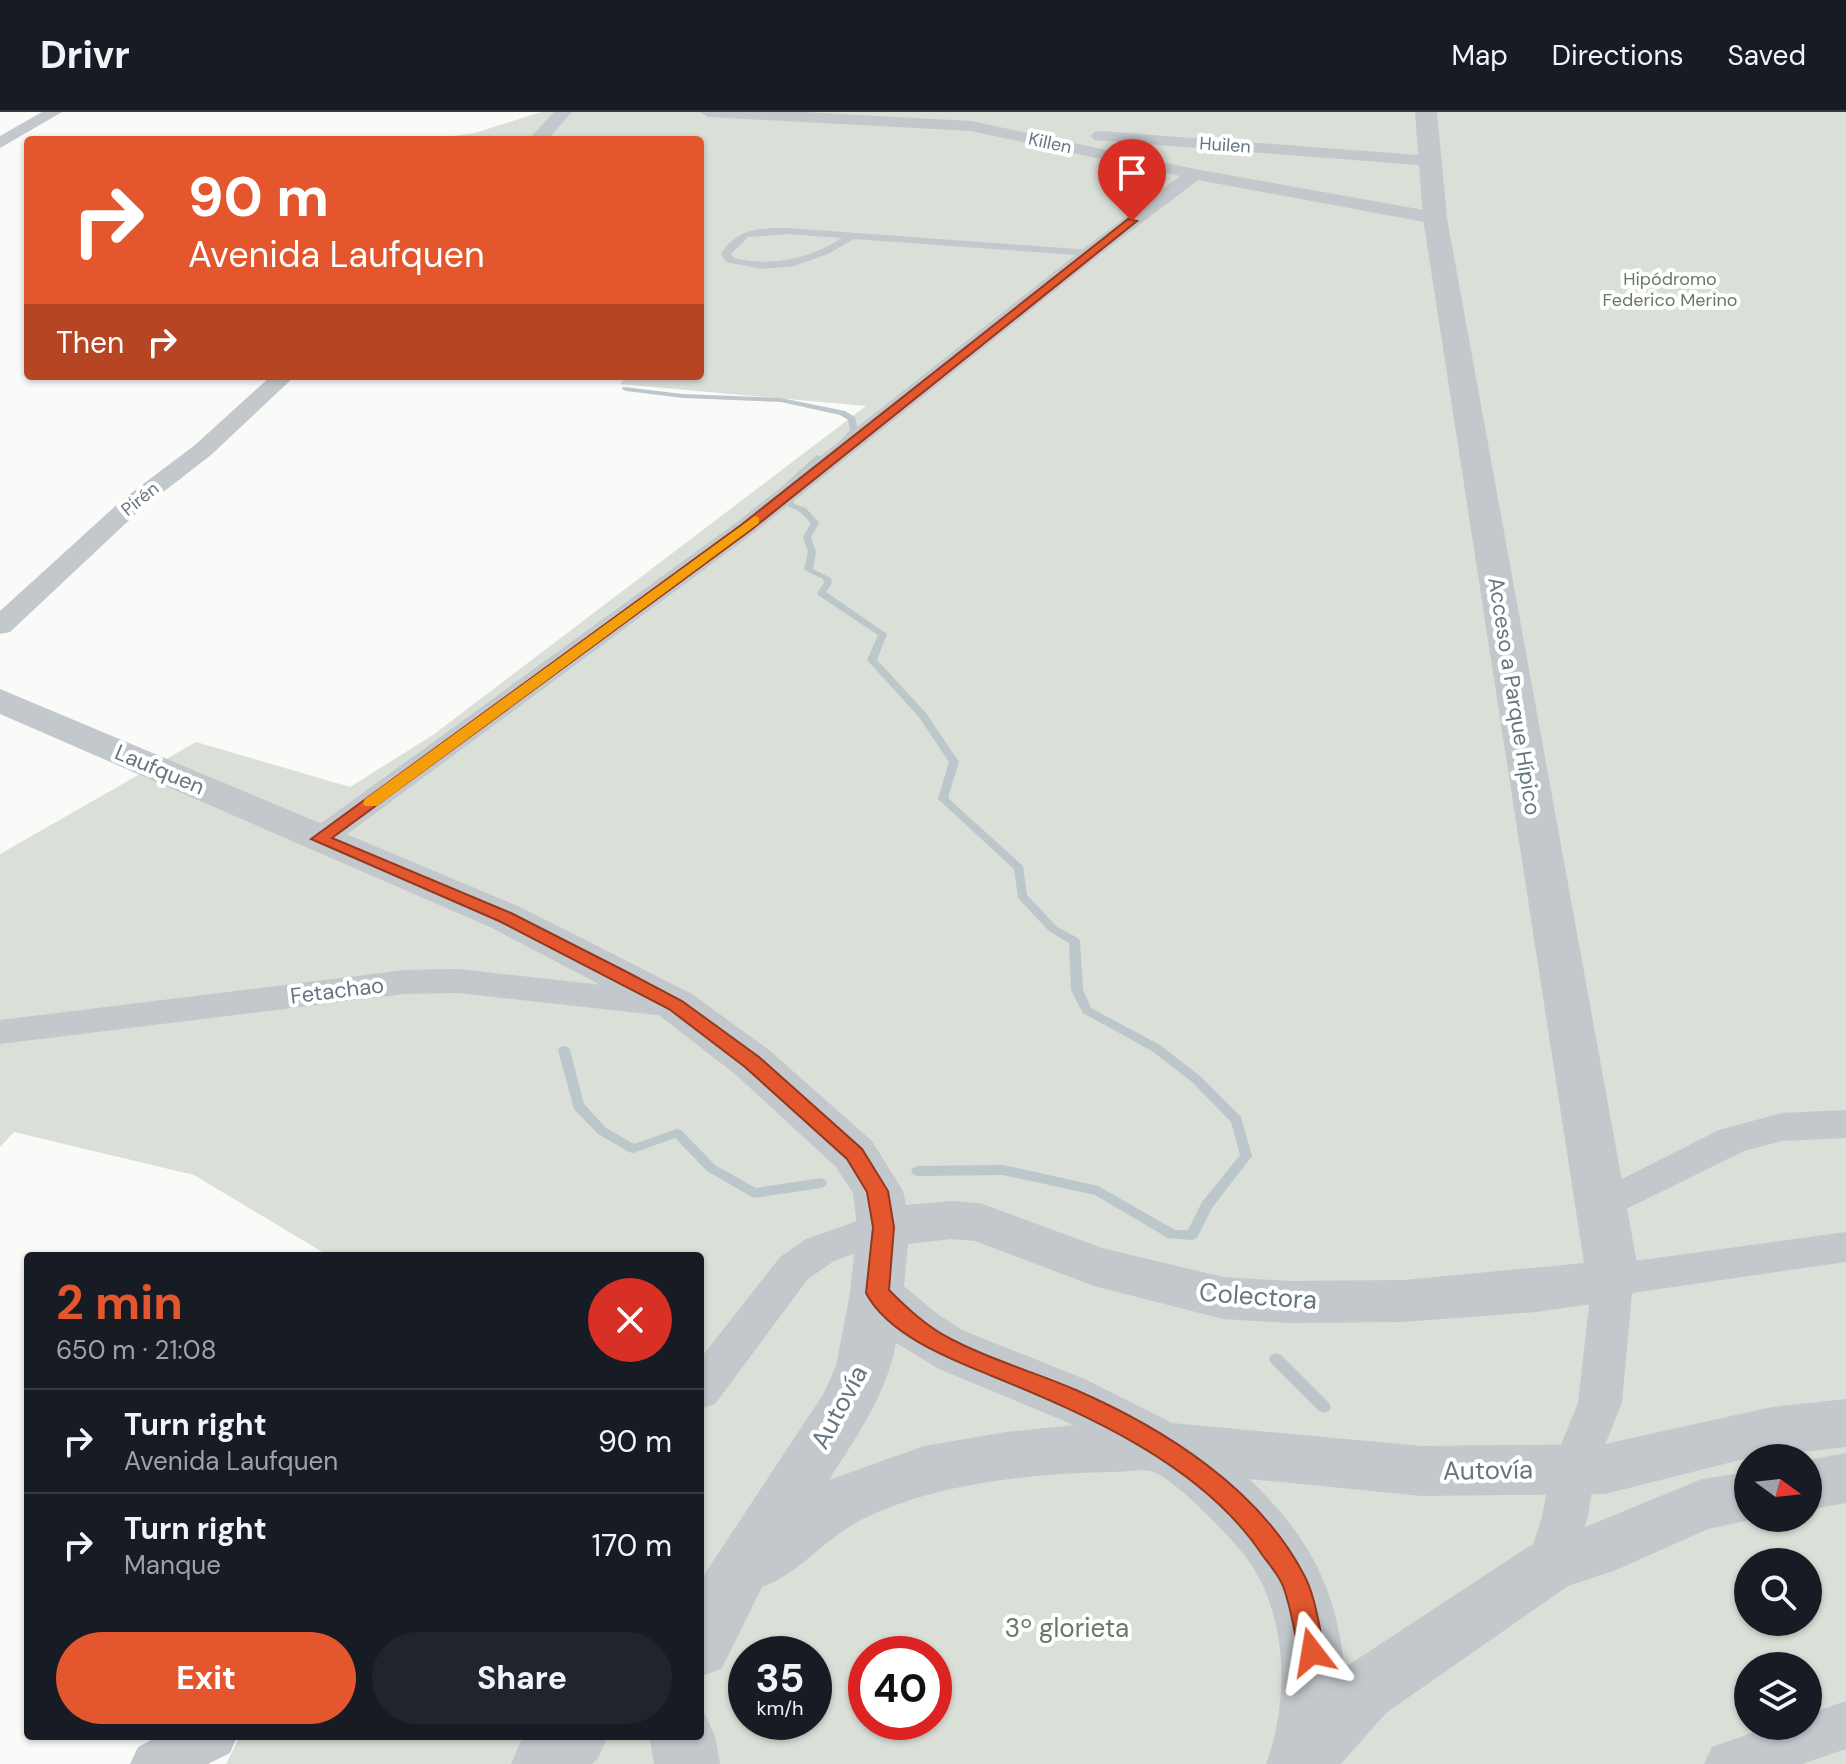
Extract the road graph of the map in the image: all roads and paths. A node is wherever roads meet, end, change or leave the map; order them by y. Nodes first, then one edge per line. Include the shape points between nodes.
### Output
1 (54, 112) edge
2 (564, 112) edge
3 (708, 112) edge
4 (1426, 112) edge
5 (942, 118) edge
6 (971, 126) junction
7 (541, 136) edge
8 (0, 143) edge
9 (1431, 161) junction
10 (1195, 174) junction
11 (1435, 218) junction
12 (852, 236) junction
13 (1090, 253) junction
14 (280, 380) edge
15 (0, 626) edge
16 (0, 700) edge
17 (320, 839) junction
18 (676, 1005) junction
19 (0, 1032) edge
20 (1846, 1124) edge
21 (1600, 1207) junction
22 (883, 1227) junction
23 (1846, 1247) edge
24 (1613, 1280) junction
25 (877, 1293) junction
26 (704, 1386) edge
27 (1846, 1423) edge
28 (1164, 1447) junction
29 (1573, 1469) junction
30 (1846, 1478) edge
31 (1822, 1482) edge
32 (1734, 1499) edge
33 (1549, 1566) junction
34 (715, 1600) edge
35 (704, 1635) edge
36 (1846, 1725) edge
37 (204, 1740) edge
38 (571, 1740) edge
39 (683, 1740) edge
40 (1299, 1763) edge
41 (156, 1764) edge
42 (544, 1764) edge
43 (687, 1764) edge
44 (1730, 1764) edge

1 - 8 street
2 - 7 street
3 - 5 street, Killen
4 - 9 street, Acceso a Parque Hípico
5 - 6 street, Killen
6 - 9 street, Huilen
6 - 10 street, Killen
9 - 11 street, Acceso a Parque Hípico
10 - 11 street, Killen
10 - 13 street
11 - 21 street, Acceso a Parque Hípico
12 - 12 lane via 746,234 726,254 741,263 783,264 818,257
12 - 13 lane
13 - 17 street via 746,527
14 - 15 street, Pirén via 203,450 131,505
16 - 17 street, Laufquen
17 - 18 street, Laufquen via 505,917
18 - 19 street, Fetachao via 459,981 405,982
18 - 22 street, Laufquen via 752,1062 854,1154 878,1191
20 - 21 street via 1782,1127 1732,1140
21 - 24 street, Acceso a Parque Hípico
22 - 24 street, Colectora via 980,1222 1094,1266 1223,1298 1403,1301
22 - 25 street, Laufquen
22 - 26 street, Colectora via 820,1250 794,1268
23 - 24 street, Colectora
24 - 29 street via 1600,1403
25 - 28 street, Autovía via 942,1345 1070,1397
25 - 34 street, Autovía via 864,1366 845,1407
27 - 29 street, Autovía via 1772,1431 1605,1469
28 - 29 street, Autovía via 1422,1471
28 - 34 street, Autovía via 1022,1454 924,1471 840,1502 788,1536
28 - 40 street, Autovía via 1258,1527 1294,1581 1312,1652 1314,1702
29 - 33 street
30 - 31 street
32 - 33 street, Autovía via 1702,1505
33 - 40 street, Autovía via 1363,1692
34 - 35 street
36 - 44 street
37 - 41 street
38 - 42 street
39 - 43 street

